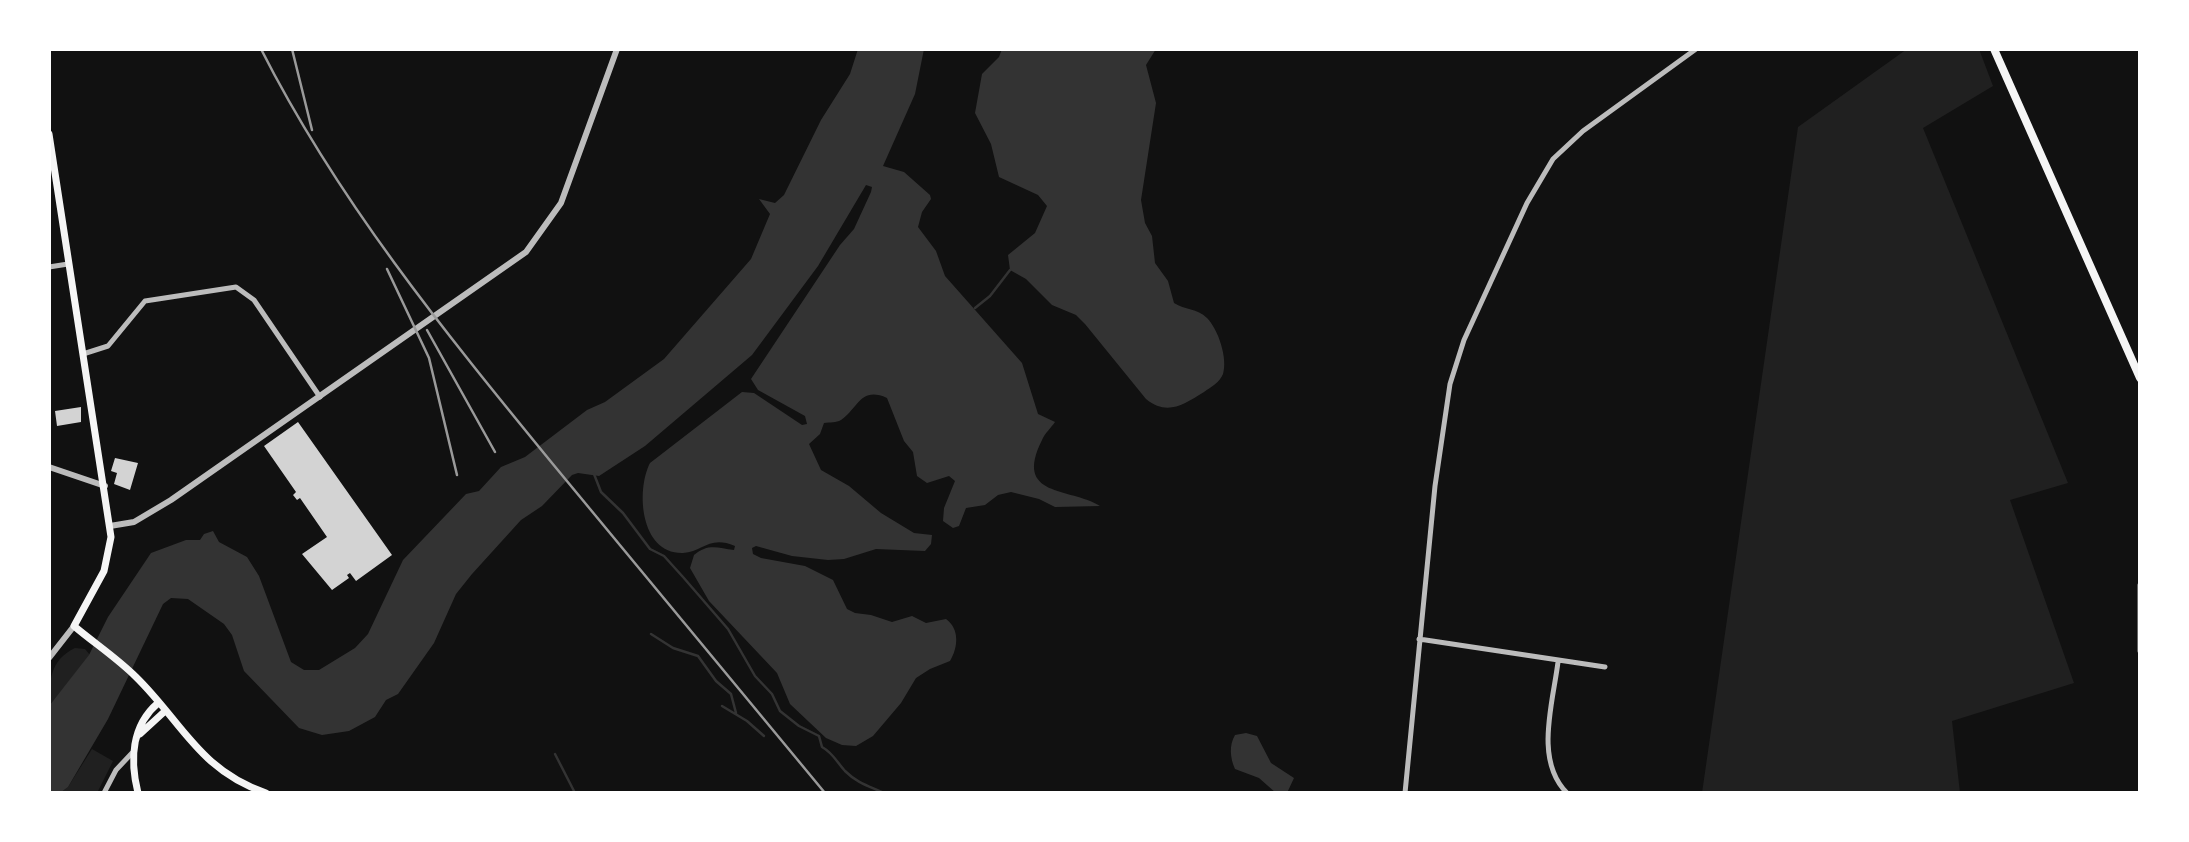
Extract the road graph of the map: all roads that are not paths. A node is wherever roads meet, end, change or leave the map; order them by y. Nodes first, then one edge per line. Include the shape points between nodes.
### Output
1 (617, 49) edge
2 (1696, 49) edge
3 (1994, 49) edge
4 (49, 134) edge
5 (68, 264) junction
6 (49, 267) edge
7 (83, 354) junction
8 (2140, 378) edge
9 (320, 397) junction
10 (49, 467) edge
11 (104, 486) junction
12 (110, 526) junction
13 (2140, 585) edge
14 (74, 626) junction
15 (1419, 639) junction
16 (2140, 651) edge
17 (49, 657) edge
18 (1558, 662) junction
19 (1605, 667) dead end
20 (158, 703) junction
21 (164, 712) junction
22 (136, 741) junction
23 (132, 753) junction
24 (104, 793) edge
25 (138, 793) edge
26 (266, 793) edge
27 (1405, 793) edge
28 (1567, 793) edge

1 - 9 street via 565,195 538,239 519,258
2 - 15 street via 1571,140 1545,169 1527,202 1454,370 1434,486
3 - 8 main road
4 - 5 main road
5 - 6 street
5 - 7 main road
7 - 9 street via 108,346 145,301 236,287 254,300
7 - 11 main road
9 - 12 street via 142,519
10 - 11 street
11 - 12 main road
12 - 14 main road via 106,567
13 - 16 street
14 - 17 street
14 - 20 main road via 132,674
15 - 18 street
15 - 27 street
18 - 19 street
18 - 28 street via 1549,755 1553,774
20 - 21 main road
20 - 22 main road via 145,716
21 - 22 main road
21 - 26 main road via 216,767
22 - 23 main road
23 - 24 street
23 - 25 main road

